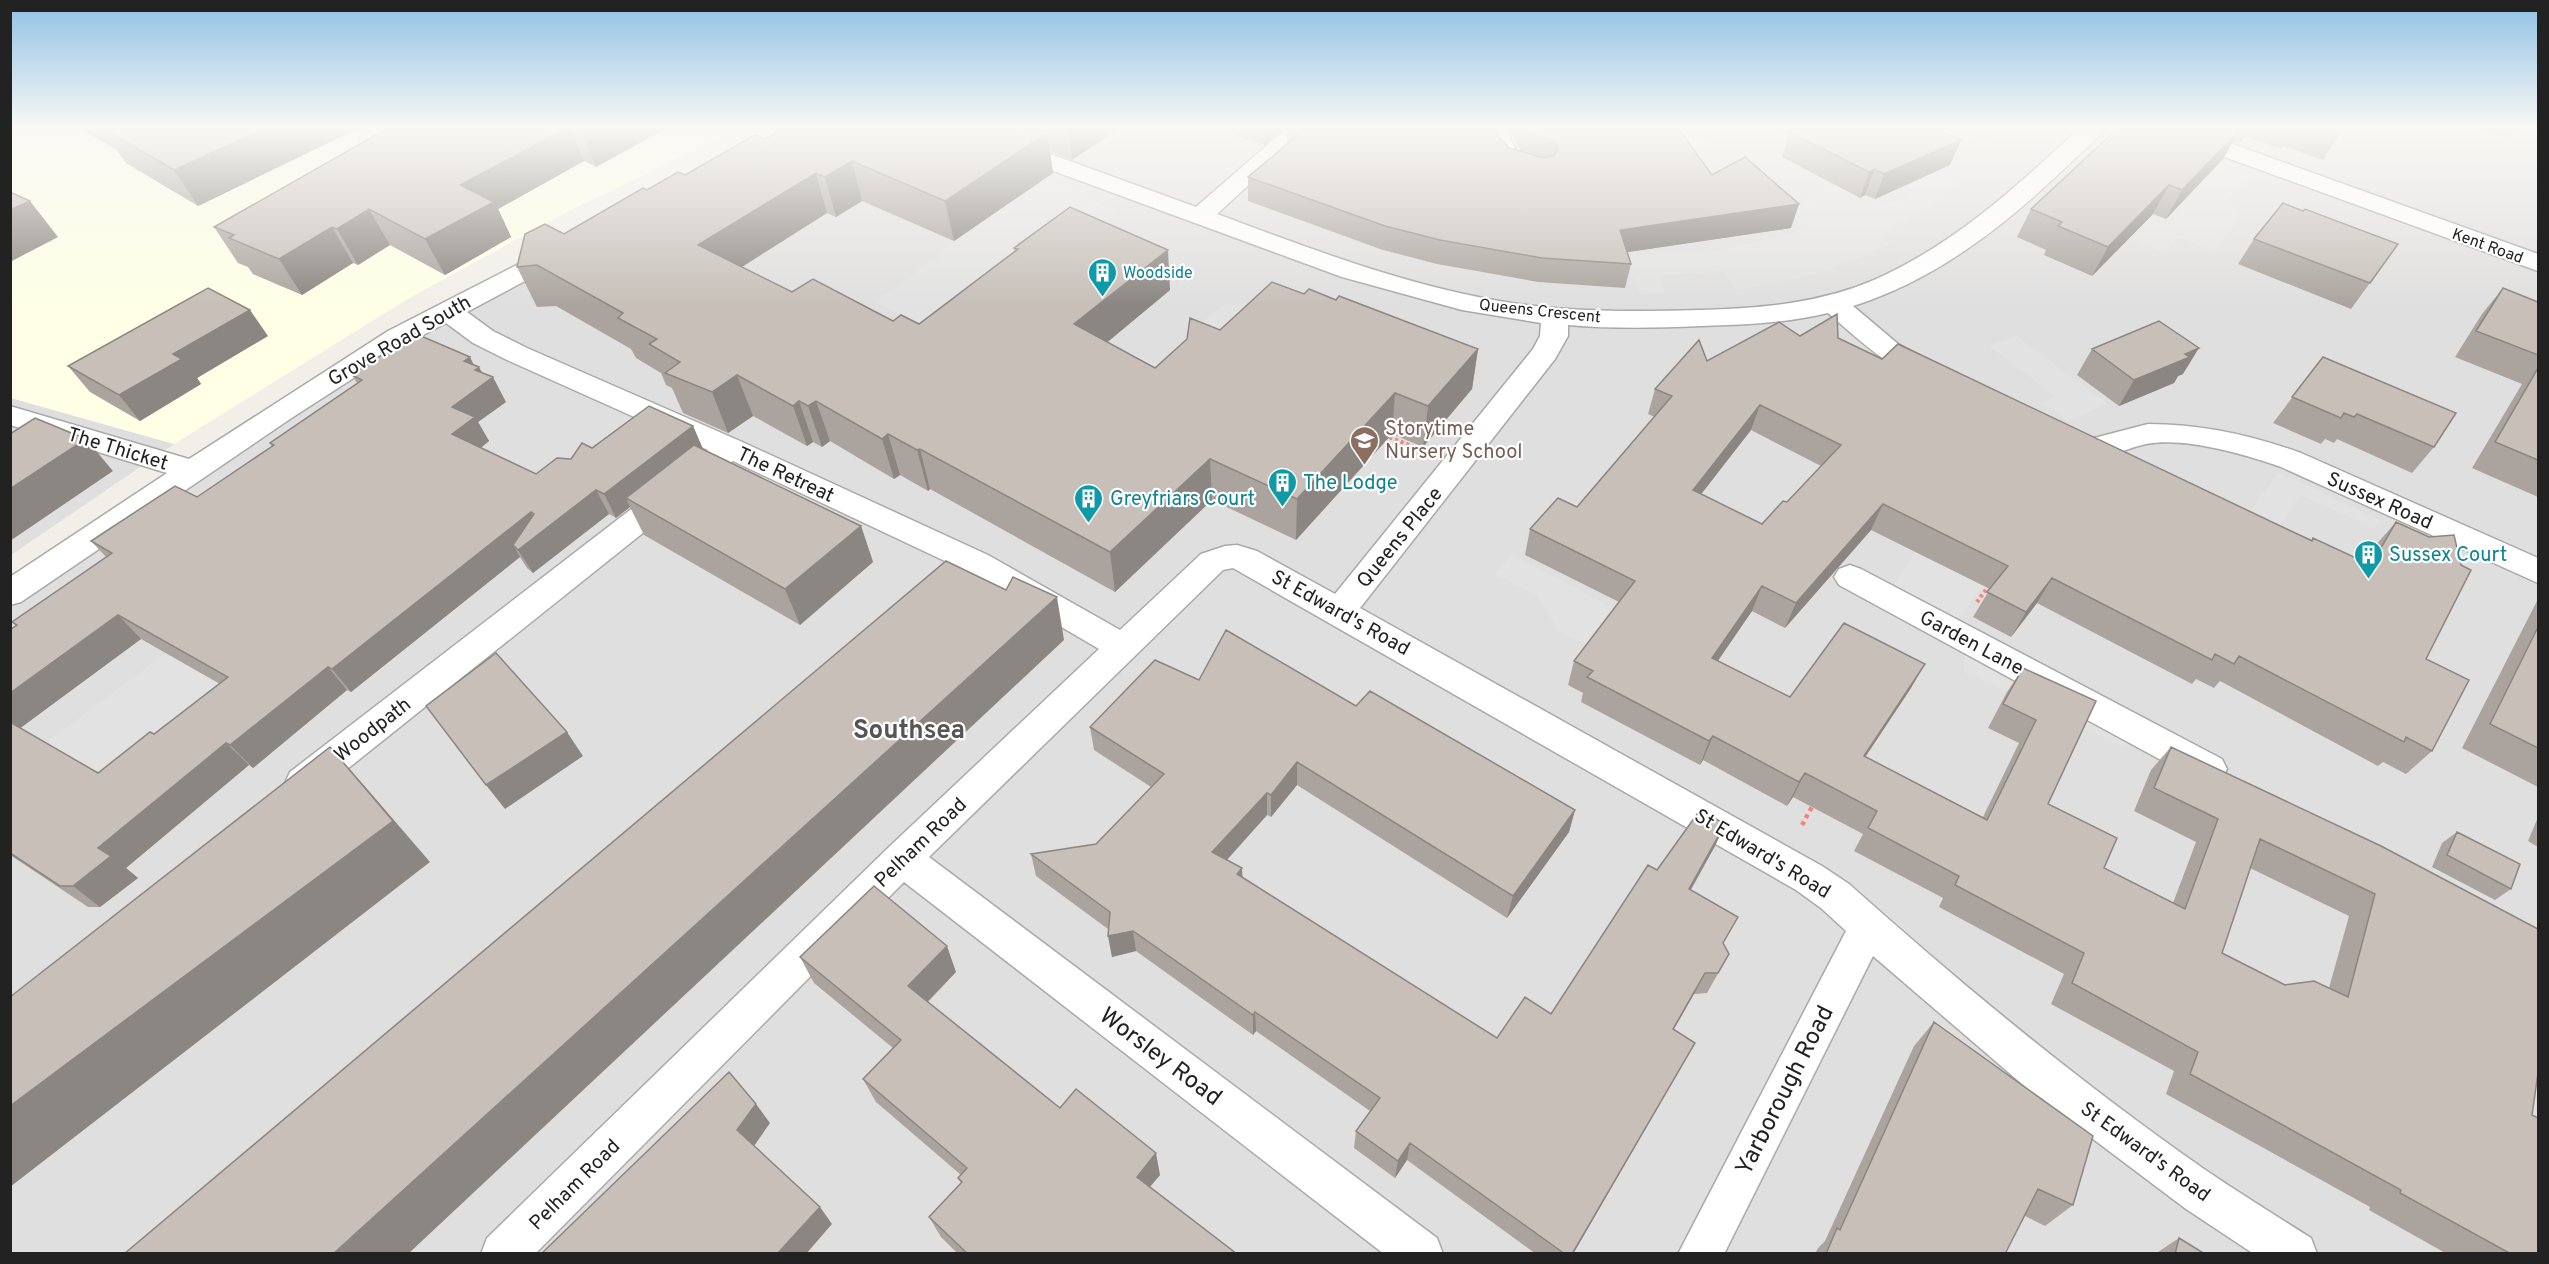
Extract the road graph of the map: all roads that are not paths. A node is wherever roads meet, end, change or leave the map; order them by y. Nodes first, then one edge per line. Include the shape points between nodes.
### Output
1 (1118, 187) edge
2 (1233, 187) edge
3 (2030, 187) edge
4 (2329, 187) edge
5 (1199, 217) junction
6 (585, 240) edge
7 (2538, 263) edge
8 (1833, 303) junction
9 (447, 310) junction
10 (1555, 315) junction
11 (1949, 382) edge
12 (10, 415) edge
13 (2044, 429) edge
14 (730, 448) junction
15 (191, 470) junction
16 (1246, 559) joint
17 (2538, 571) edge
18 (1850, 577) dead end
19 (10, 593) edge
20 (1340, 611) junction
21 (1123, 647) junction
22 (2236, 784) edge
23 (275, 806) edge
24 (902, 859) junction
25 (1868, 927) junction
26 (503, 1254) edge
27 (1421, 1254) edge
28 (1700, 1254) edge
29 (2295, 1254) edge

1 - 5 street, Queens Crescent
2 - 5 street
3 - 8 street, Queens Crescent via 2005,211 1934,260
4 - 7 street, Kent Road
5 - 10 street, Queens Crescent via 1398,286 1491,307
6 - 9 street, Grove Road South
8 - 10 street, Queens Crescent via 1738,317 1647,320
8 - 11 street via 1887,350
9 - 14 street, The Retreat via 483,337 517,354
9 - 15 street, Grove Road South via 345,369
10 - 20 street, Queens Place via 1550,345
12 - 15 street, The Thicket
13 - 17 street, Sussex Road via 2087,448 2148,434 2214,438 2254,447
14 - 21 street, The Retreat via 977,564
14 - 23 street, Woodpath
15 - 19 street, Grove Road South
16 - 20 street, St Edward's Road
16 - 21 street, Pelham Road via 1224,556 1212,561
18 - 22 street, Garden Lane
20 - 25 street, St Edward's Road via 1781,860 1835,896
21 - 24 street, Pelham Road
24 - 26 street, Pelham Road
24 - 27 street, Worsley Road
25 - 28 street, Yarborough Road
25 - 29 street, St Edward's Road via 1985,1028 2086,1107 2188,1184

